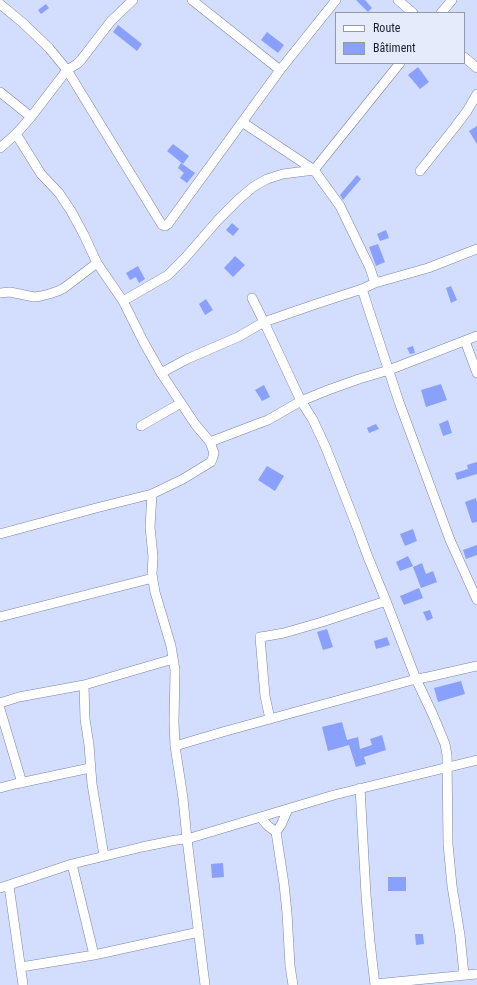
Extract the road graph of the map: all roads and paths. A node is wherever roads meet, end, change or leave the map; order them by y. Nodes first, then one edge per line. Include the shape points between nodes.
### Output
1 (133, 0) edge
2 (192, 0) edge
3 (336, 0) edge
4 (398, 0) edge
5 (452, 0) edge
6 (0, 4) edge
7 (412, 12) edge
8 (442, 12) edge
9 (465, 58) edge
10 (399, 64) edge
11 (477, 68) edge
12 (67, 70) junction
13 (280, 70) junction
14 (0, 92) edge
15 (477, 94) edge
16 (32, 118) junction
17 (242, 122) junction
18 (16, 134) junction
19 (0, 148) edge
20 (314, 170) junction
21 (420, 170) dead end
22 (477, 249) edge
23 (97, 263) junction
24 (375, 283) junction
25 (362, 289) junction
26 (0, 293) edge
27 (252, 298) dead end
28 (123, 301) junction
29 (264, 322) junction
30 (477, 336) edge
31 (465, 341) junction
32 (390, 370) junction
33 (162, 373) junction
34 (477, 373) edge
35 (301, 402) junction
36 (181, 403) junction
37 (141, 426) dead end
38 (210, 442) junction
39 (152, 494) junction
40 (0, 534) edge
41 (153, 578) junction
42 (473, 583) edge
43 (477, 600) edge
44 (386, 601) junction
45 (0, 617) edge
46 (173, 659) junction
47 (477, 666) edge
48 (416, 679) junction
49 (84, 685) junction
50 (0, 703) edge
51 (0, 709) edge
52 (270, 720) junction
53 (175, 746) junction
54 (477, 760) edge
55 (447, 767) junction
56 (90, 768) junction
57 (22, 783) junction
58 (0, 788) edge
59 (360, 788) junction
60 (288, 809) junction
61 (260, 817) junction
62 (276, 832) junction
63 (187, 839) junction
64 (104, 856) junction
65 (72, 864) junction
66 (5, 887) edge
67 (199, 932) junction
68 (94, 955) junction
69 (21, 968) junction
70 (477, 974) edge
71 (464, 975) junction
72 (375, 984) edge
73 (23, 985) edge
74 (205, 985) edge
75 (293, 985) edge

1 - 12 street via 111,21 81,60
2 - 13 street
3 - 13 street
4 - 7 street
5 - 8 street
6 - 12 street via 44,43
9 - 11 street
10 - 20 street
12 - 16 street
12 - 17 street via 162,225 165,226
13 - 17 street
14 - 16 street
15 - 21 street via 467,111
16 - 18 street
17 - 20 street
18 - 19 street
18 - 23 street via 41,174 59,193 71,211
20 - 24 street via 340,206
20 - 28 street via 283,174 253,187 218,220 168,275
22 - 24 street via 428,268
23 - 26 street via 64,288 50,294 34,297 10,292
23 - 28 street
24 - 25 street
25 - 29 street
25 - 32 street
27 - 29 street
28 - 33 street
29 - 33 street
29 - 35 street
30 - 31 street
31 - 32 street
31 - 34 street
32 - 35 street via 353,381
32 - 42 street via 399,402 450,540
33 - 36 street
35 - 38 street via 262,422
35 - 44 street via 326,448
36 - 37 street
36 - 38 street
38 - 39 street via 214,453 211,462
39 - 40 street
39 - 41 street via 150,527
41 - 45 street
41 - 46 street via 172,646
42 - 43 street
44 - 48 street
44 - 52 street via 322,622 260,637 265,696
46 - 49 street
46 - 53 street
47 - 48 street
48 - 52 street
48 - 55 street via 445,744
49 - 50 street
49 - 56 street
51 - 57 street
52 - 53 street
53 - 63 street via 184,798
54 - 55 street
55 - 59 street
55 - 71 street via 448,844
56 - 57 street
56 - 64 street
57 - 58 street
59 - 60 street
59 - 72 street via 366,894
60 - 61 street
60 - 62 street
61 - 62 street
61 - 63 street
62 - 75 street via 284,884
63 - 64 street
63 - 67 street
64 - 65 street
65 - 66 street
65 - 68 street
66 - 69 street
67 - 68 street
67 - 74 street
68 - 69 street
69 - 73 street
70 - 71 street
71 - 72 street

